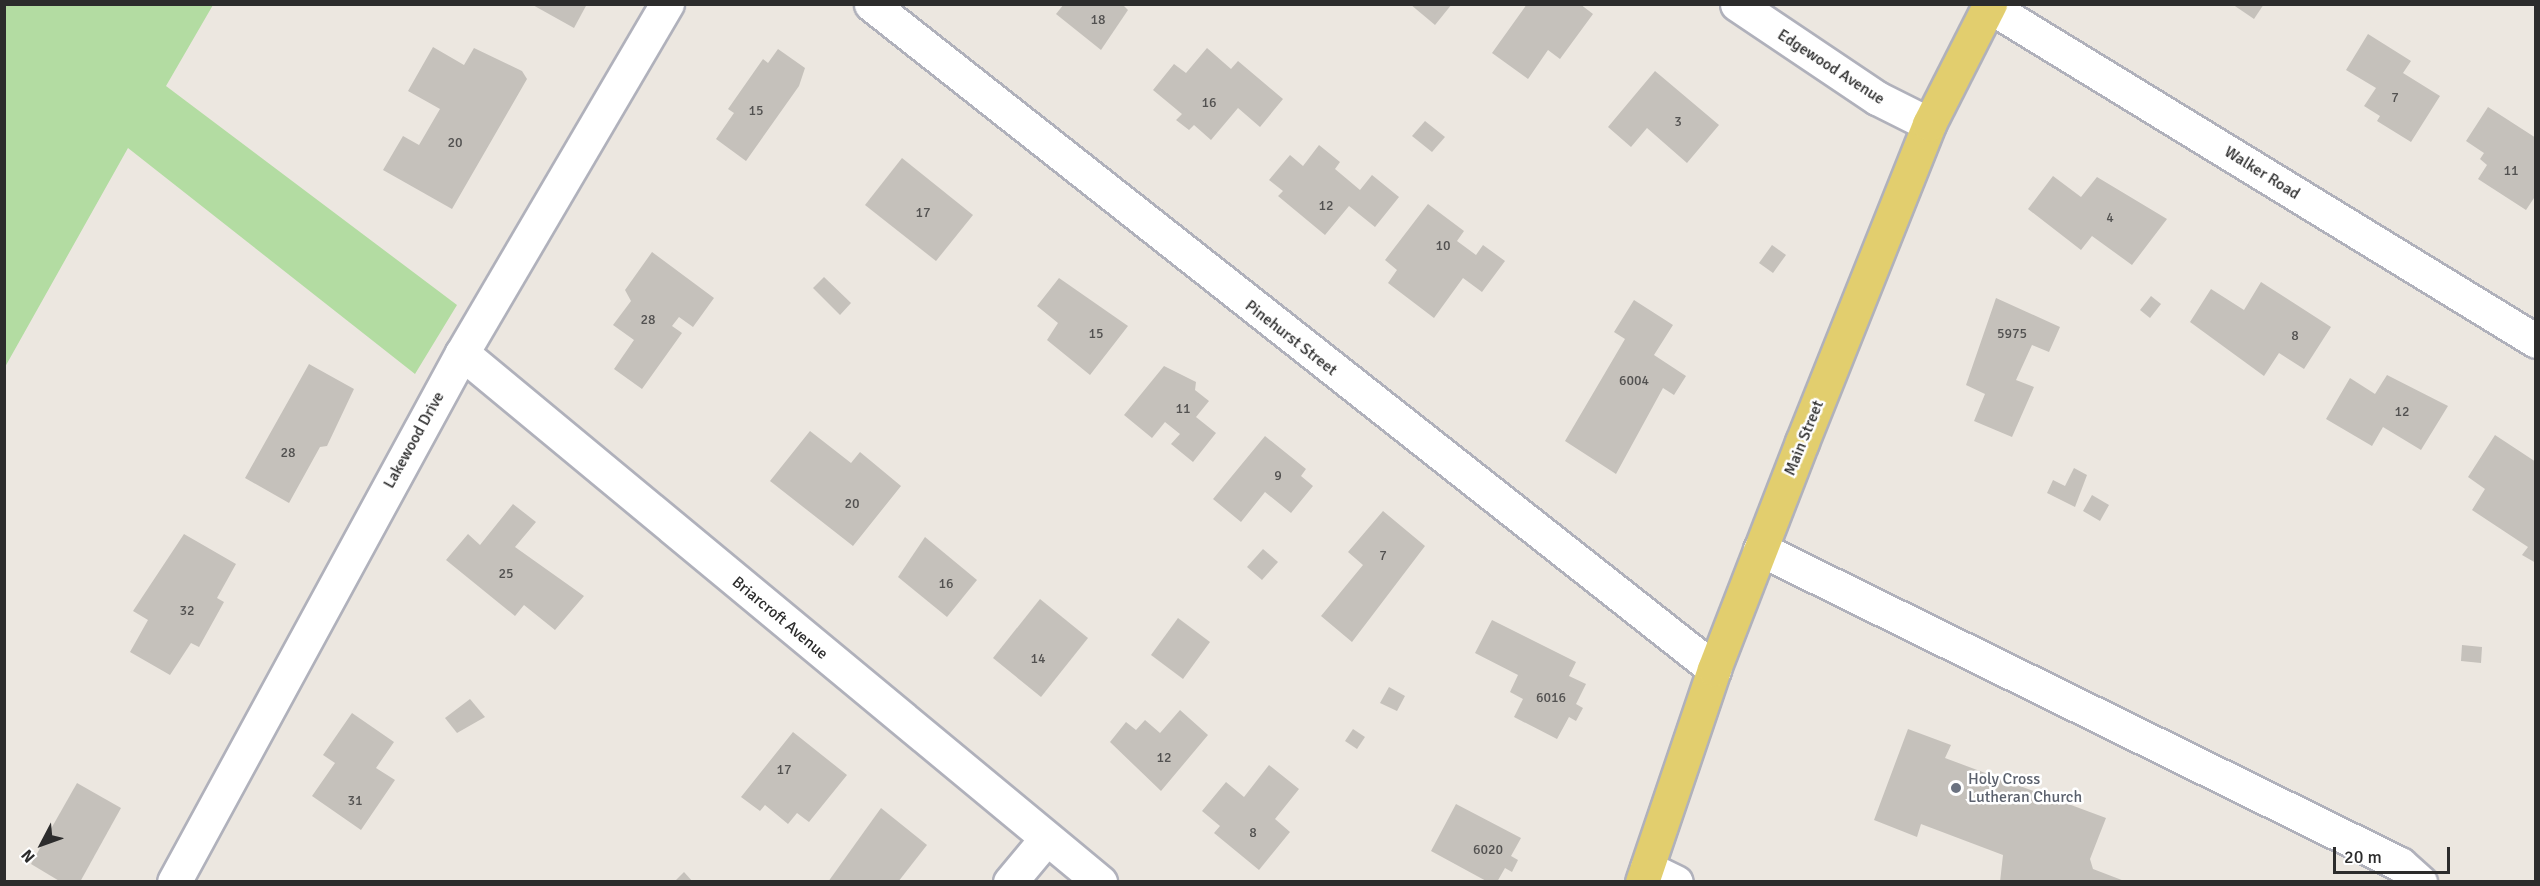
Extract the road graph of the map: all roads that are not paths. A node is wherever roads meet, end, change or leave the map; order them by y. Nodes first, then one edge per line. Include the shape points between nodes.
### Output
1 (667, 4) edge
2 (871, 4) edge
3 (1737, 4) edge
4 (1989, 5) edge
5 (1929, 124) junction
6 (2535, 341) edge
7 (462, 353) junction
8 (1760, 549) junction
9 (1714, 669) junction
10 (1046, 839) junction
11 (1655, 877) edge
12 (174, 882) edge
13 (1010, 882) edge
14 (1100, 882) edge
15 (2420, 882) edge

1 - 7 street, Lakewood Drive
2 - 9 street, Pinehurst Street
3 - 5 street, Edgewood Avenue via 1877,98
4 - 5 main road, Main Street
4 - 6 street, Walker Road
5 - 8 main road, Main Street
7 - 10 street, Briarcroft Avenue
7 - 12 street, Lakewood Drive
8 - 9 main road, Main Street
8 - 15 street via 2400,864
9 - 11 main road, Main Street
10 - 13 street
10 - 14 street, Briarcroft Avenue

